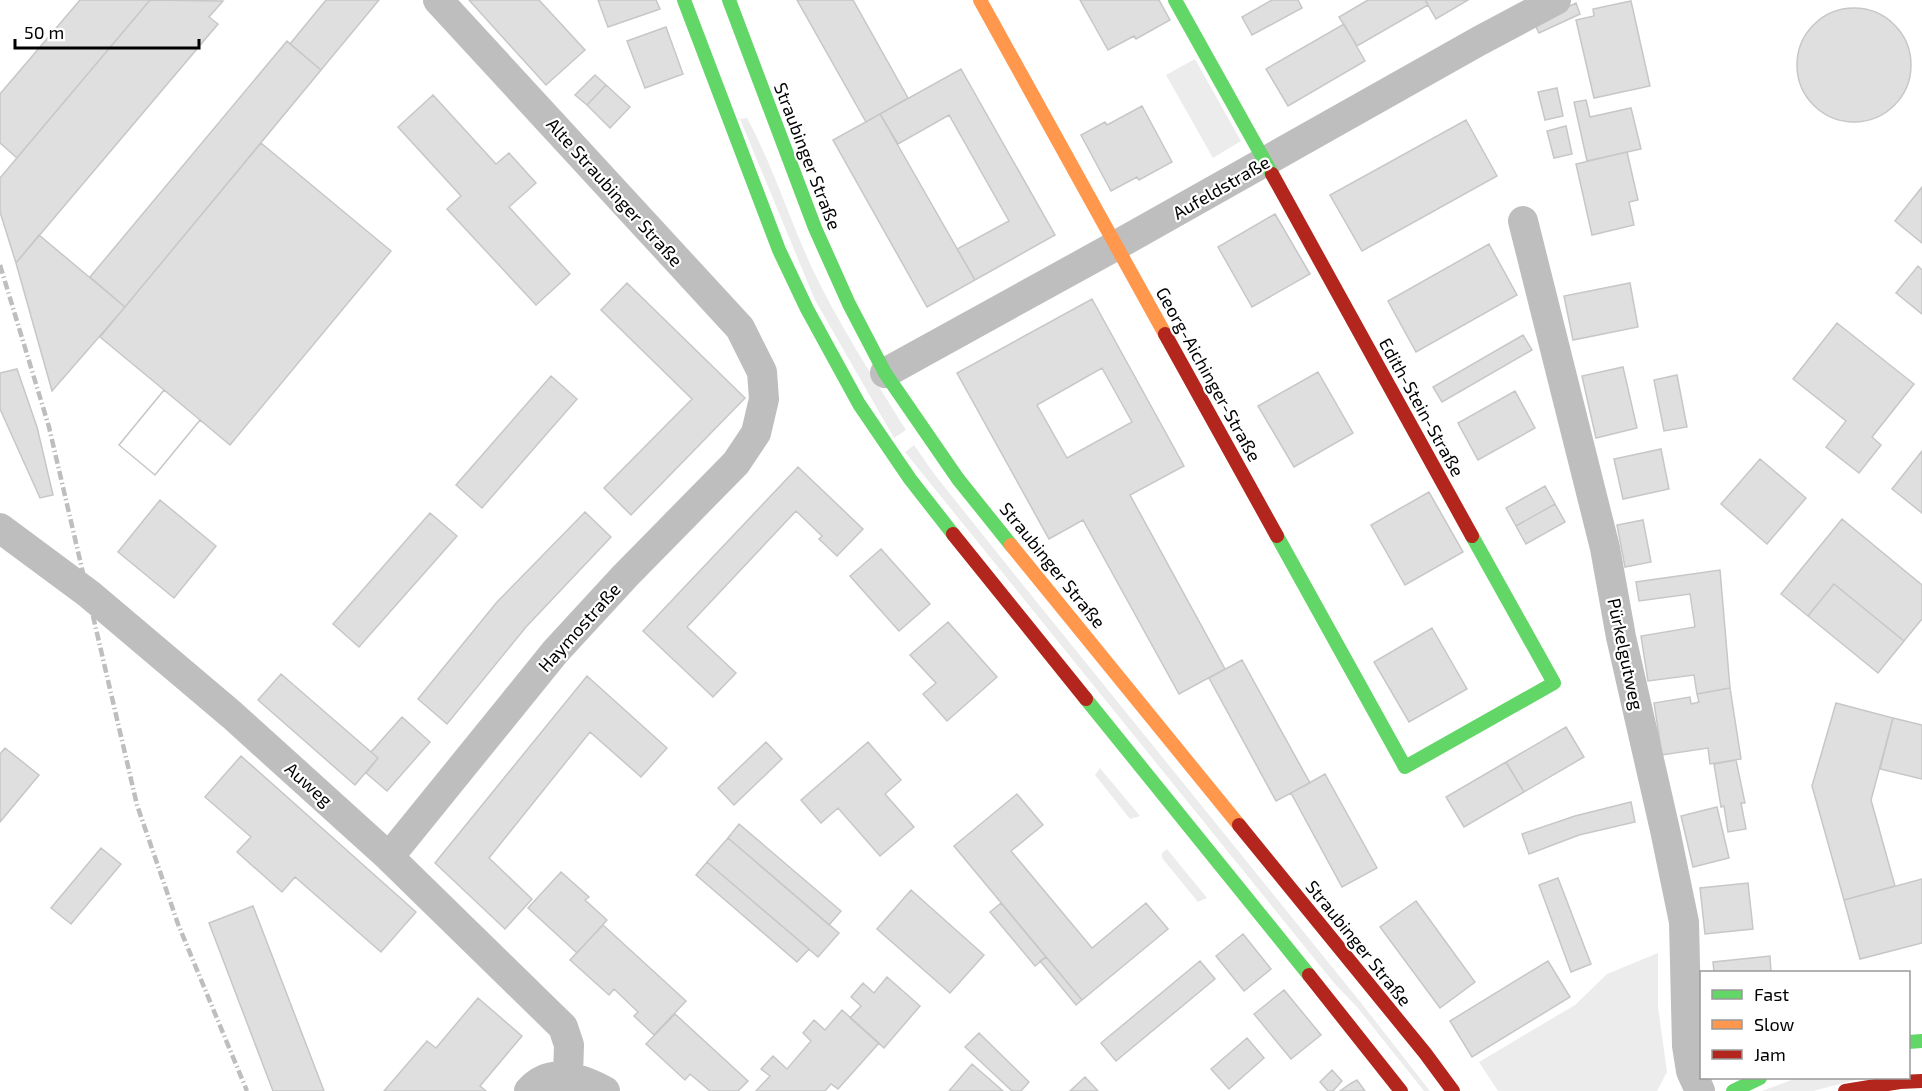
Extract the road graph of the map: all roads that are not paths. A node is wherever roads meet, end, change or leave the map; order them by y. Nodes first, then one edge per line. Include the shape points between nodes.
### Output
1 (438, 0) edge
2 (684, 0) edge
3 (729, 0) edge
4 (980, 0) edge
5 (1175, 0) edge
6 (1556, 0) edge
7 (1265, 161) junction
8 (1523, 221) dead end
9 (1117, 245) junction
10 (885, 373) junction
11 (764, 399) joint
12 (0, 528) edge
13 (1405, 767) joint
14 (389, 857) junction
15 (568, 1076) junction
16 (1756, 1079) edge
17 (1922, 1082) edge
18 (1864, 1089) edge
19 (529, 1091) edge
20 (605, 1091) edge
21 (1401, 1091) edge
22 (1453, 1091) edge
23 (1700, 1091) edge
24 (1733, 1091) edge

1 - 11 street, Alte Straubinger Straße via 740,328 762,372
2 - 21 main road via 779,250 859,404 910,479 981,570
3 - 10 main road, Straubinger Straße via 815,228
4 - 9 main road, Georg-Aichinger-Straße
5 - 7 main road, Edith-Stein-Straße
6 - 7 street, Aufeldstraße
7 - 9 street, Aufeldstraße
7 - 13 main road, Edith-Stein-Straße via 1554,683
8 - 23 street, Pürkelgutweg via 1605,548 1684,922 1687,1046 1691,1071
9 - 10 street, Aufeldstraße
9 - 13 main road, Georg-Aichinger-Straße
10 - 22 main road, Straubinger Straße via 958,479
11 - 14 street, Haymostraße via 756,433 736,462 555,652
12 - 14 street, Auweg via 140,637
14 - 15 street, Auweg via 563,1027 569,1045
15 - 19 street via 548,1077
15 - 20 street
16 - 24 main road
17 - 18 main road

